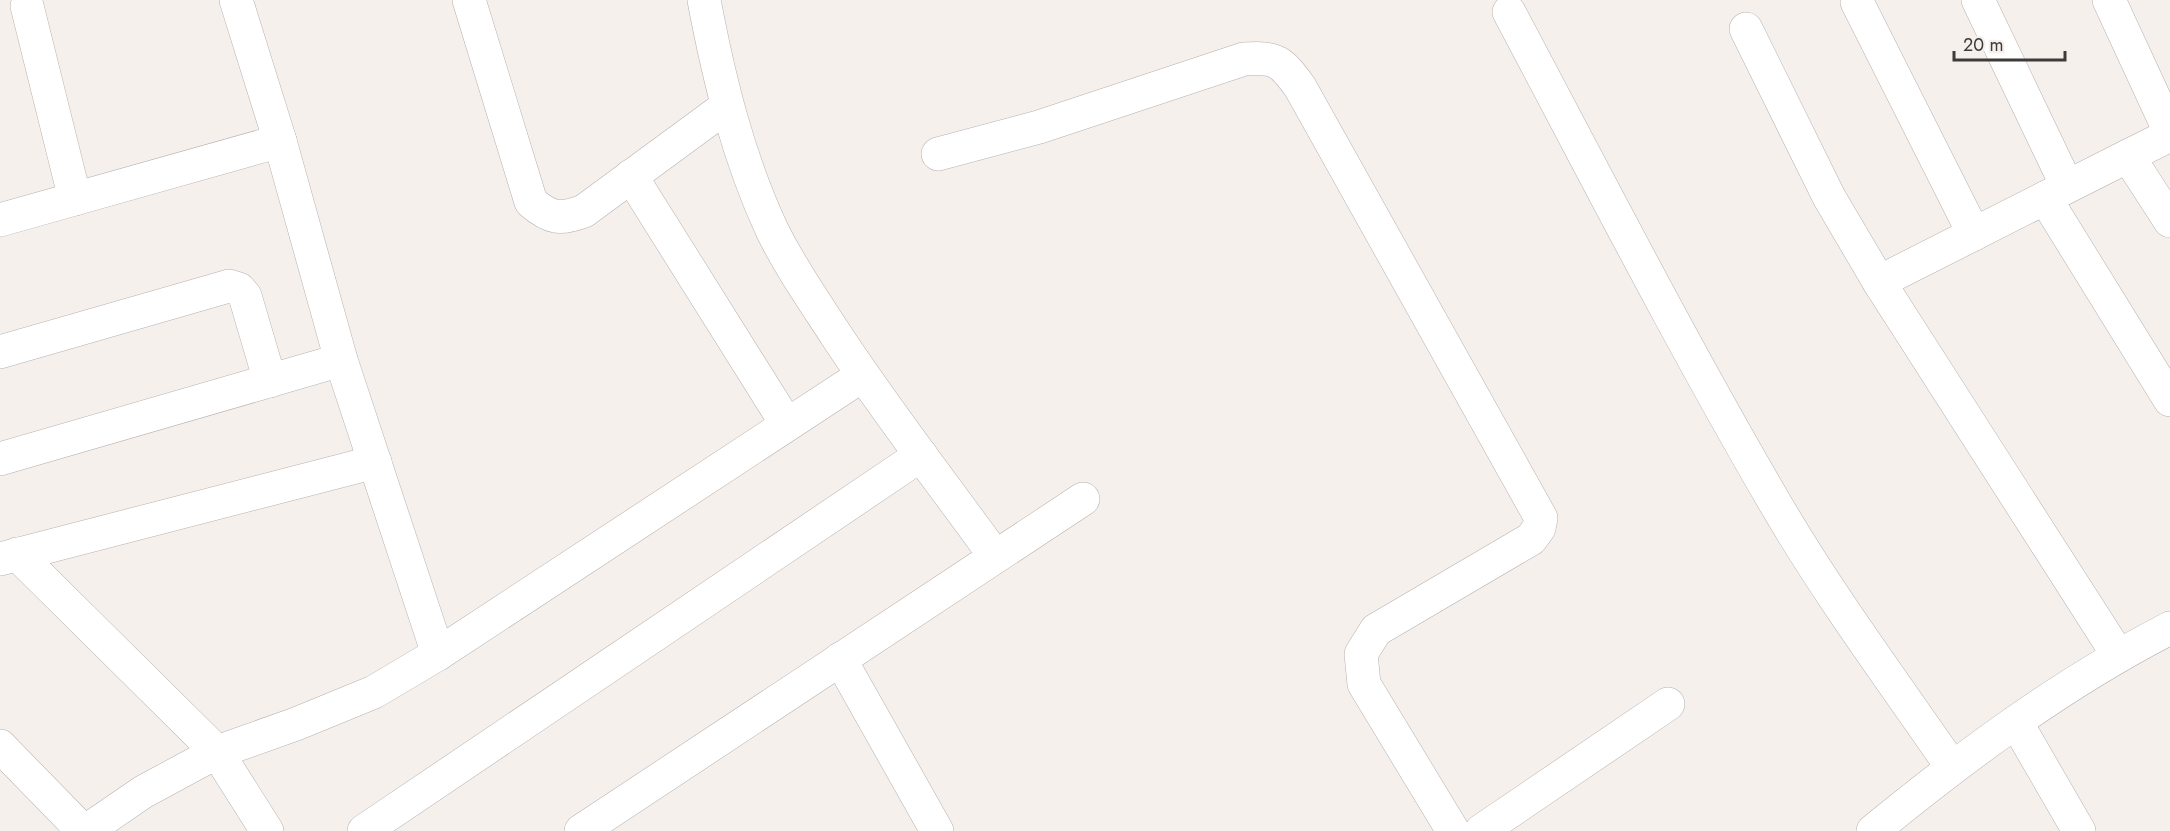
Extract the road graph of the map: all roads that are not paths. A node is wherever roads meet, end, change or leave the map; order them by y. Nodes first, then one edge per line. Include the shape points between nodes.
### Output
1 (236, 0) edge
2 (469, 0) edge
3 (704, 0) edge
4 (1978, 0) edge
5 (2109, 0) edge
6 (1857, 2) dead end
7 (25, 6) edge
8 (1509, 12) dead end
9 (1746, 29) dead end
10 (727, 106) junction
11 (2170, 134) edge
12 (280, 141) junction
13 (938, 154) dead end
14 (2128, 156) junction
15 (631, 176) junction
16 (2056, 192) junction
17 (75, 199) junction
18 (0, 220) edge
19 (2170, 221) edge
20 (1974, 234) junction
21 (1879, 282) junction
22 (0, 352) edge
23 (341, 360) junction
24 (863, 375) junction
25 (270, 381) junction
26 (2170, 400) edge
27 (786, 423) junction
28 (921, 455) junction
29 (0, 459) edge
30 (375, 462) junction
31 (1083, 499) dead end
32 (995, 556) junction
33 (9, 557) edge
34 (2170, 628) edge
35 (438, 654) junction
36 (2118, 655) junction
37 (840, 658) junction
38 (1668, 704) dead end
39 (2016, 722) junction
40 (217, 752) junction
41 (4, 757) edge
42 (1952, 767) junction
43 (85, 831) edge
44 (267, 831) edge
45 (364, 831) edge
46 (582, 831) edge
47 (937, 831) edge
48 (1453, 831) edge
49 (1481, 831) edge
50 (1873, 831) edge
51 (2079, 831) edge

1 - 12 street
2 - 15 street via 531,202 545,214 565,218 584,211
3 - 10 street
4 - 16 street
5 - 11 street
6 - 20 street
7 - 17 street
8 - 42 street via 1776,505
9 - 21 street via 1829,197
10 - 15 street
10 - 24 street via 748,172 773,231 810,296
11 - 14 street
12 - 17 street
12 - 23 street
13 - 48 street via 1050,124 1244,59 1268,58 1286,68 1306,97 1541,518 1531,538 1376,630 1361,654 1365,684
14 - 16 street
14 - 19 street
15 - 27 street
16 - 20 street
16 - 26 street
17 - 18 street
20 - 21 street
21 - 36 street
22 - 25 street via 230,286 244,296
23 - 25 street
23 - 30 street
24 - 27 street
24 - 28 street
25 - 29 street
27 - 35 street
28 - 32 street
28 - 45 street
30 - 33 street
30 - 35 street
31 - 32 street
32 - 37 street
33 - 40 street
34 - 36 street
35 - 40 street via 374,692
36 - 39 street
37 - 46 street
37 - 47 street
38 - 49 street
39 - 42 street
39 - 51 street
40 - 43 street via 143,792
40 - 44 street
41 - 43 street
42 - 50 street

